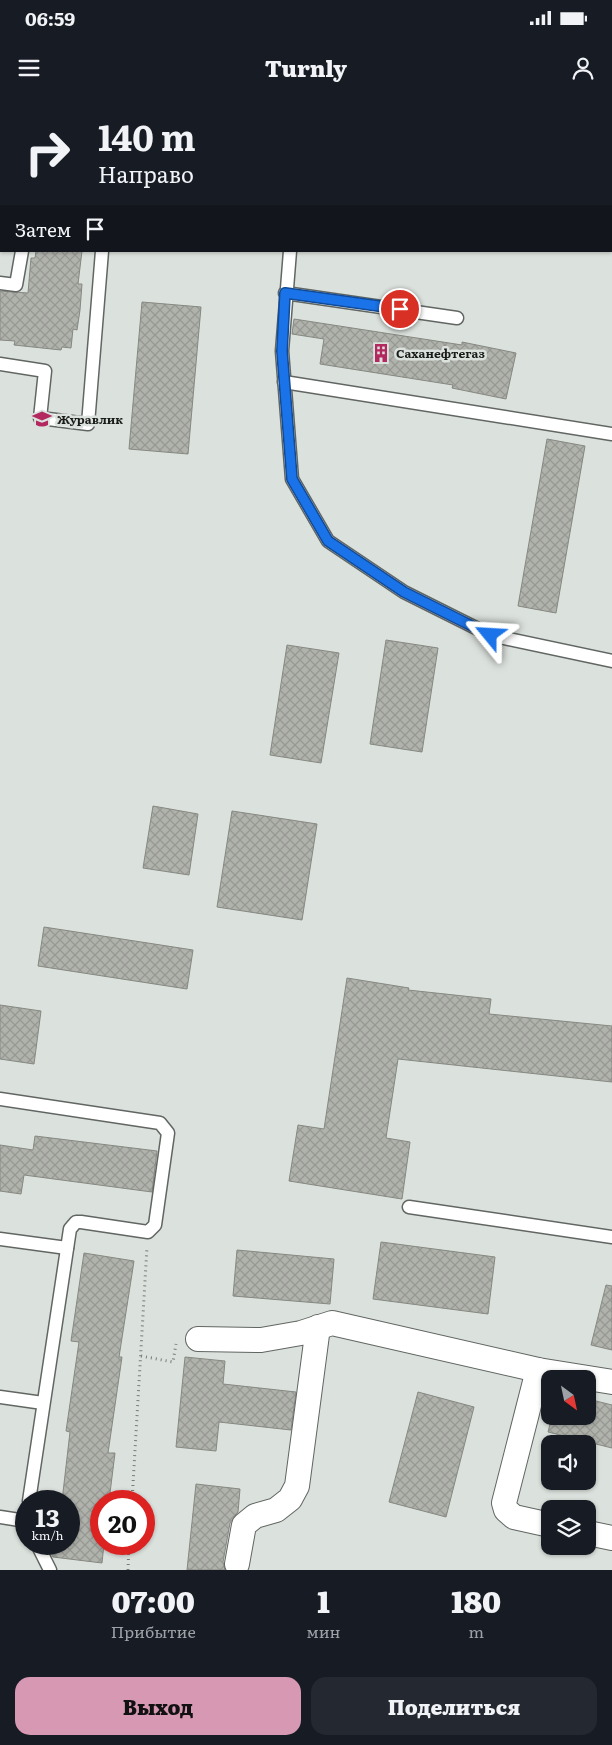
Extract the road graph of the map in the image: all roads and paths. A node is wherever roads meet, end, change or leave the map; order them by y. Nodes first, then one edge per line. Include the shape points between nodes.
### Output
1 (22, 252) edge
2 (102, 252) edge
3 (290, 252) edge
4 (0, 283) edge
5 (285, 293) junction
6 (457, 318) dead end
7 (0, 364) edge
8 (284, 382) junction
9 (612, 434) edge
10 (612, 662) edge
11 (0, 1099) edge
12 (409, 1207) dead end
13 (148, 1232) junction
14 (612, 1237) edge
15 (0, 1238) edge
16 (67, 1248) junction
17 (318, 1327) junction
18 (198, 1339) joint
19 (141, 1356) junction
20 (538, 1370) junction
21 (612, 1382) edge
22 (0, 1397) edge
23 (43, 1403) junction
24 (31, 1490) edge
25 (133, 1490) edge
26 (0, 1517) edge
27 (15, 1519) edge
28 (541, 1522) edge
29 (596, 1535) edge
30 (612, 1538) edge
31 (42, 1555) edge
32 (129, 1555) edge
33 (237, 1564) dead end
34 (50, 1570) edge
35 (128, 1570) edge

1 - 4 lane via 16,285
2 - 7 lane via 88,424 40,418 45,371
3 - 5 lane
5 - 6 lane
5 - 8 lane
8 - 9 lane
8 - 10 lane via 292,479 328,541 404,592 490,635
11 - 13 lane via 151,1122 165,1128 168,1133 155,1224
12 - 14 lane
13 - 16 lane via 76,1222 70,1229
13 - 19 path
15 - 16 lane
16 - 23 lane
17 - 18 street via 261,1340
17 - 20 street via 332,1323 354,1327
17 - 33 street via 297,1486 290,1499 276,1510 255,1516 244,1525
18 - 19 path via 178,1335 173,1362
19 - 25 path
20 - 21 street
20 - 28 street via 504,1503 514,1517
22 - 23 lane
23 - 24 lane
26 - 27 lane
29 - 30 street
31 - 34 lane
32 - 35 path

